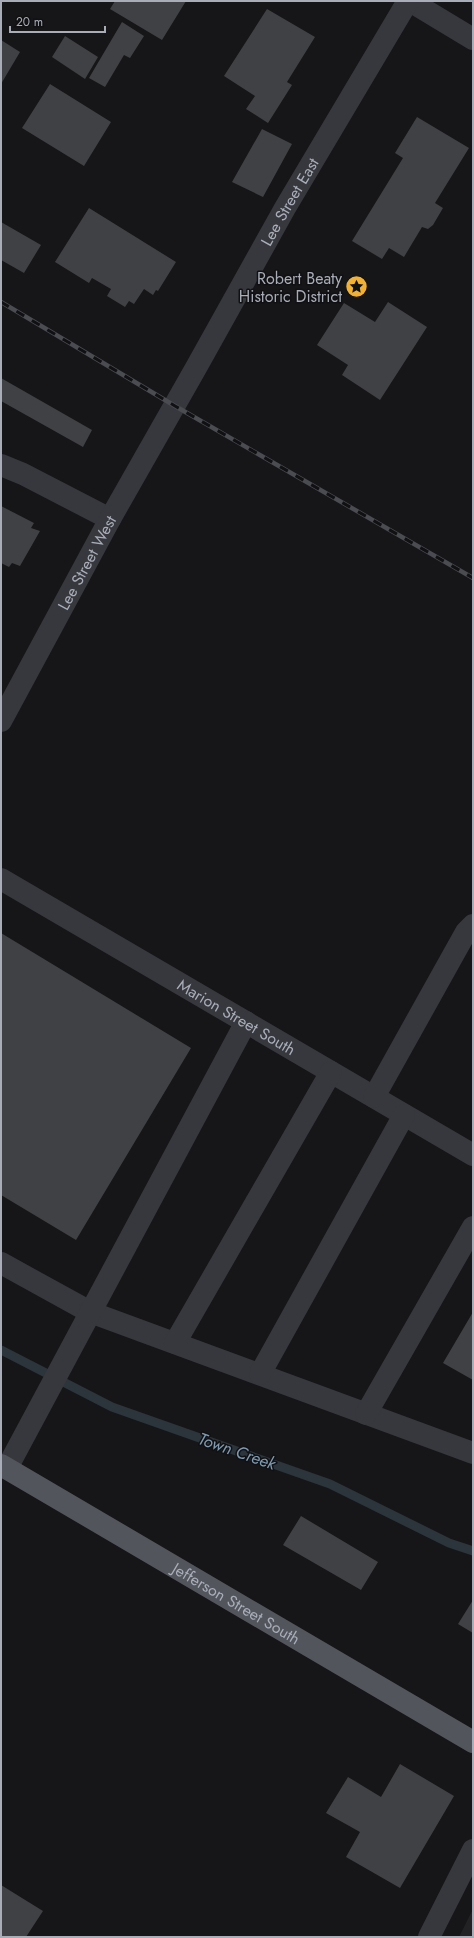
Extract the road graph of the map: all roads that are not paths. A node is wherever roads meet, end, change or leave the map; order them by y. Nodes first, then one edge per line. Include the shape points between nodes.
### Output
1 (409, 1) edge
2 (473, 38) edge
3 (175, 406) joint
4 (1, 465) edge
5 (110, 519) junction
6 (1, 721) edge
7 (1, 879) edge
8 (473, 925) edge
9 (246, 1022) junction
10 (331, 1072) junction
11 (374, 1097) junction
12 (404, 1115) junction
13 (473, 1155) edge
14 (473, 1227) edge
15 (1, 1263) edge
16 (90, 1312) junction
17 (174, 1343) junction
18 (260, 1374) junction
19 (366, 1414) junction
20 (473, 1453) edge
21 (4, 1466) edge
22 (473, 1742) edge
23 (473, 1850) edge
24 (429, 1937) edge

1 - 2 street
1 - 3 street, Lee Street East via 285,208
3 - 5 street, Lee Street West
4 - 5 street
5 - 6 street, Lee Street West
7 - 9 street, Marion Street South
8 - 11 street via 466,932
9 - 10 street, Marion Street South
9 - 16 street
10 - 11 street, Marion Street South
10 - 17 street
11 - 12 street, Marion Street South
12 - 13 street, Marion Street South
12 - 18 street
14 - 19 street
15 - 16 street
16 - 17 street
16 - 21 street via 37,1412
17 - 18 street
18 - 19 street
19 - 20 street
21 - 22 main road, Jefferson Street South
23 - 24 street

